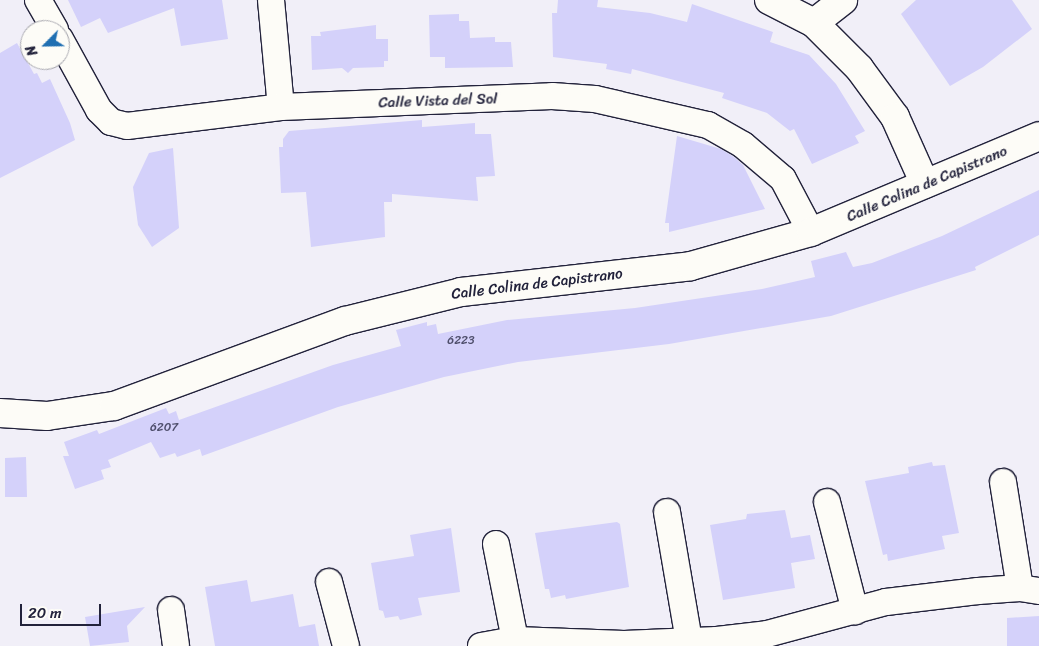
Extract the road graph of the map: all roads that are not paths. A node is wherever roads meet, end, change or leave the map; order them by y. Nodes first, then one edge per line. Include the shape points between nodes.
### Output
1 (38, 0) edge
2 (271, 0) edge
3 (769, 0) edge
4 (843, 0) edge
5 (49, 20) edge
6 (814, 23) junction
7 (70, 57) edge
8 (281, 107) junction
9 (1039, 136) edge
10 (925, 184) junction
11 (811, 232) junction
12 (0, 413) edge
13 (1003, 482) dead end
14 (827, 502) dead end
15 (667, 512) dead end
16 (496, 544) dead end
17 (329, 582) dead end
18 (1030, 589) edge
19 (171, 610) dead end
20 (855, 611) junction
21 (515, 640) junction
22 (688, 641) junction
23 (176, 646) edge
24 (346, 646) edge
25 (481, 646) edge

1 - 5 street
2 - 8 street
3 - 6 main road
4 - 6 main road
6 - 10 main road via 859,68 894,117
7 - 8 street, Calle Vista del Sol via 99,110 111,122 128,126
8 - 11 street, Calle Vista del Sol via 552,96 595,99 699,123 743,145 783,179
9 - 10 main road, Calle Colina de Capistrano
10 - 11 main road, Calle Colina de Capistrano
11 - 12 main road, Calle Colina de Capistrano via 691,266 460,292 345,320 114,406 47,416
13 - 18 street
14 - 20 street
15 - 22 street
16 - 21 street
17 - 24 street
18 - 20 street via 886,602
19 - 23 street
20 - 22 street via 766,634
21 - 22 street via 624,644
21 - 25 street

